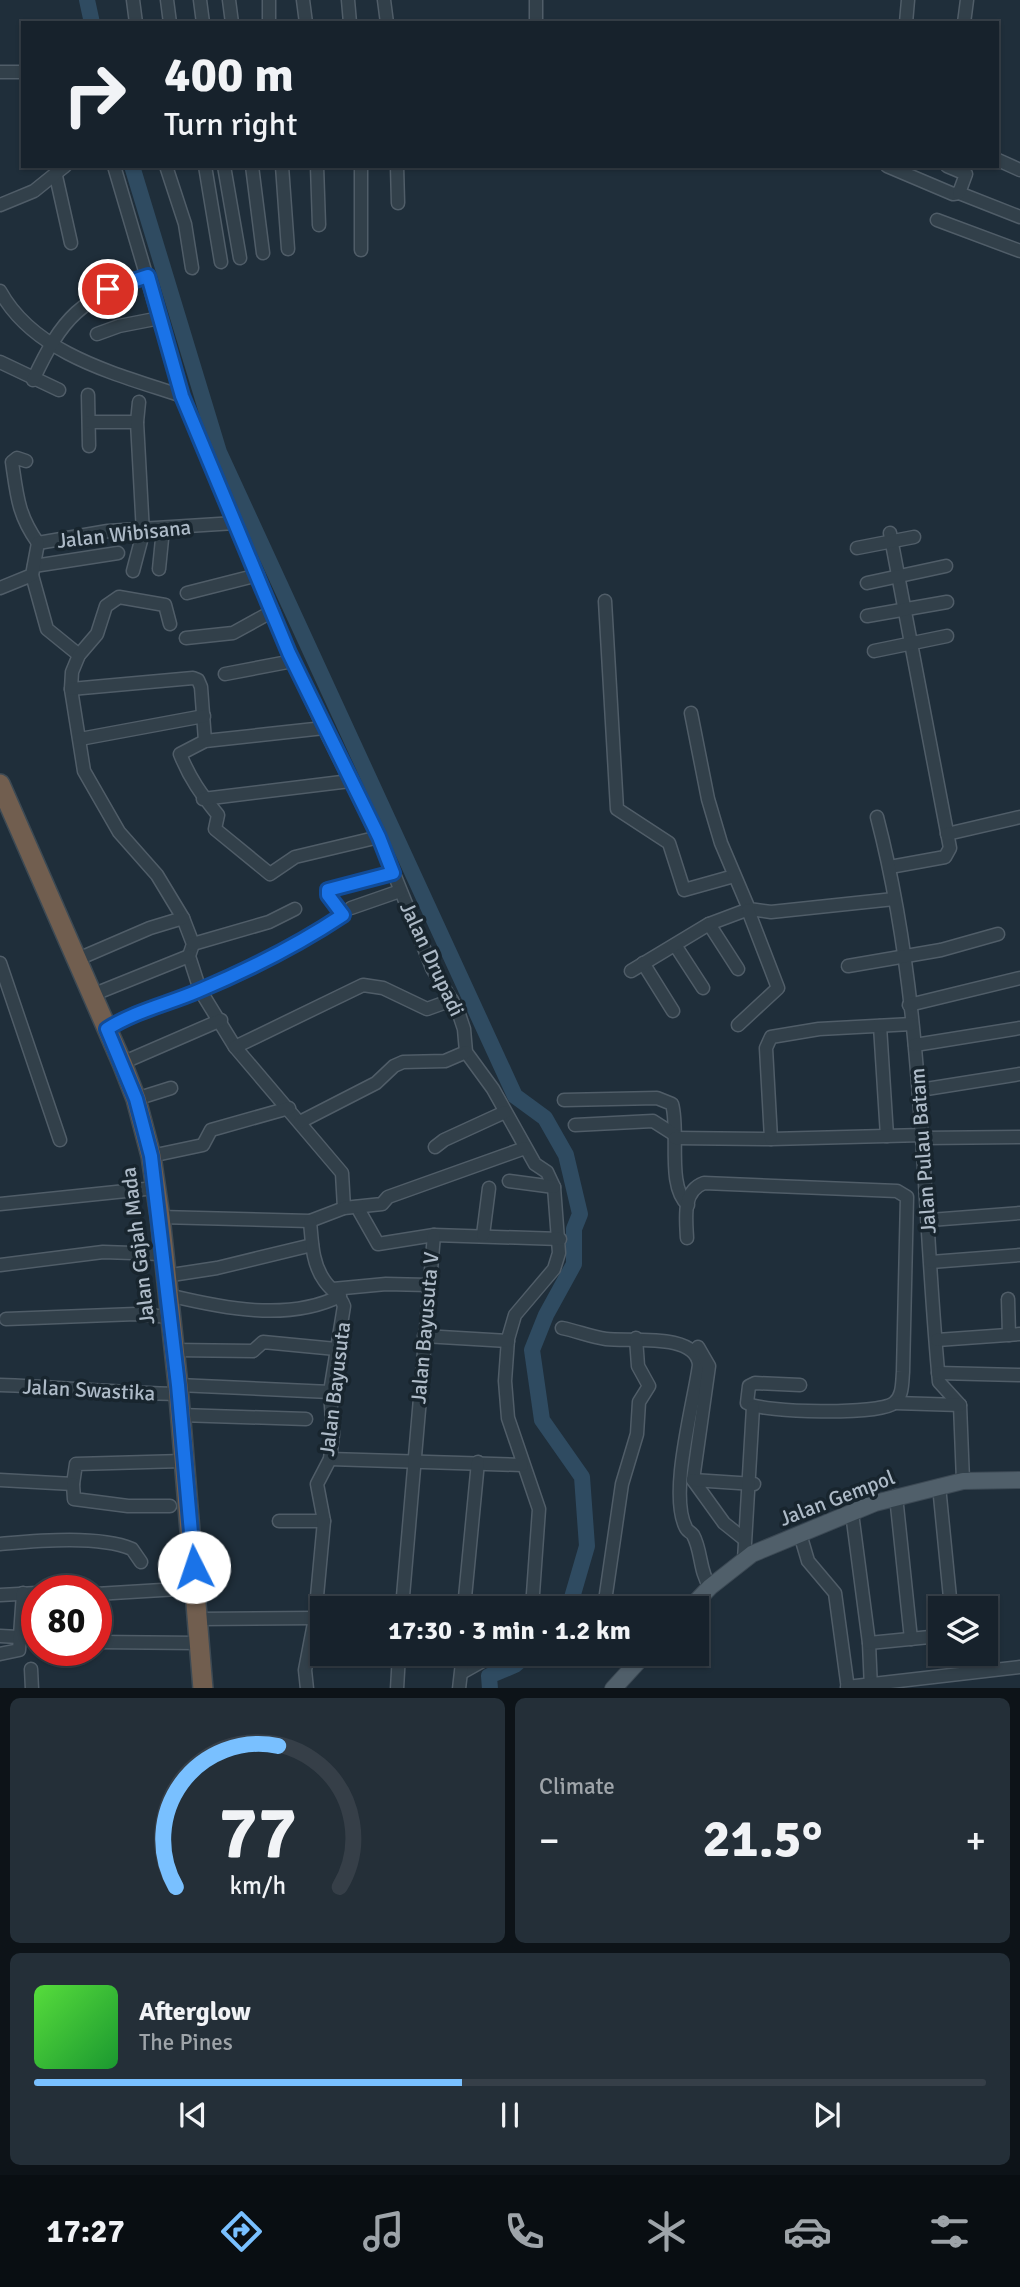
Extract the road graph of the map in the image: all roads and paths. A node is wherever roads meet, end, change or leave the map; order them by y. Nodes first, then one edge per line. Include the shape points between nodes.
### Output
1 (133, 0) edge
2 (167, 0) edge
3 (200, 0) edge
4 (229, 0) edge
5 (269, 0) edge
6 (303, 0) edge
7 (348, 0) edge
8 (384, 0) edge
9 (536, 0) edge
10 (908, 0) edge
11 (967, 0) edge
12 (136, 21) edge
13 (170, 21) edge
14 (203, 21) edge
15 (232, 21) edge
16 (270, 21) edge
17 (306, 21) edge
18 (351, 21) edge
19 (387, 21) edge
20 (536, 21) edge
21 (906, 21) edge
22 (964, 21) edge
23 (0, 72) edge
24 (21, 72) edge
25 (999, 160) edge
26 (115, 168) edge
27 (167, 168) edge
28 (205, 168) edge
29 (224, 168) edge
30 (252, 168) edge
31 (282, 168) edge
32 (317, 168) edge
33 (361, 168) edge
34 (397, 168) edge
35 (892, 168) edge
36 (952, 168) edge
37 (1020, 170) edge
38 (61, 171) edge
39 (960, 193) junction
40 (398, 203) dead end
41 (0, 205) edge
42 (1020, 217) edge
43 (937, 220) dead end
44 (319, 225) dead end
45 (71, 243) dead end
46 (288, 249) dead end
47 (361, 250) dead end
48 (1020, 251) edge
49 (263, 253) dead end
50 (240, 258) dead end
51 (221, 262) dead end
52 (192, 268) dead end
53 (148, 276) junction
54 (0, 291) edge
55 (160, 318) junction
56 (97, 334) dead end
57 (50, 344) junction
58 (0, 362) edge
59 (33, 380) junction
60 (59, 390) dead end
61 (88, 396) dead end
62 (182, 396) junction
63 (139, 402) dead end
64 (89, 422) junction
65 (137, 422) junction
66 (89, 446) dead end
67 (26, 461) dead end
68 (235, 523) junction
69 (142, 528) junction
70 (163, 528) junction
71 (890, 537) junction
72 (914, 537) dead end
73 (38, 543) junction
74 (857, 548) dead end
75 (118, 553) dead end
76 (946, 566) dead end
77 (159, 569) dead end
78 (33, 571) junction
79 (133, 571) dead end
80 (258, 575) junction
81 (898, 576) junction
82 (867, 583) dead end
83 (0, 588) edge
84 (187, 593) dead end
85 (605, 601) dead end
86 (947, 602) dead end
87 (904, 610) junction
88 (274, 611) junction
89 (867, 616) dead end
90 (170, 624) dead end
91 (947, 636) dead end
92 (186, 638) dead end
93 (911, 643) junction
94 (874, 651) dead end
95 (79, 655) junction
96 (293, 661) junction
97 (225, 674) dead end
98 (71, 689) junction
99 (691, 713) dead end
100 (204, 716) junction
101 (324, 728) junction
102 (80, 739) junction
103 (205, 741) junction
104 (350, 780) junction
105 (0, 784) edge
106 (203, 799) junction
107 (877, 817) dead end
108 (1020, 817) edge
109 (947, 834) junction
110 (379, 837) junction
111 (890, 867) junction
112 (393, 873) junction
113 (734, 876) junction
114 (400, 891) junction
115 (894, 900) junction
116 (351, 908) dead end
117 (295, 909) dead end
118 (748, 909) junction
119 (183, 918) junction
120 (709, 923) junction
121 (998, 934) dead end
122 (675, 945) junction
123 (191, 950) junction
124 (905, 957) junction
125 (78, 959) junction
126 (0, 963) edge
127 (643, 963) junction
128 (848, 966) dead end
129 (738, 969) dead end
130 (631, 971) dead end
131 (1020, 978) edge
132 (704, 988) dead end
133 (200, 990) junction
134 (92, 995) junction
135 (452, 1000) junction
136 (909, 1005) junction
137 (673, 1011) dead end
138 (220, 1020) junction
139 (912, 1024) junction
140 (738, 1025) dead end
141 (880, 1027) junction
142 (1020, 1028) edge
143 (107, 1029) junction
144 (915, 1045) junction
145 (235, 1046) junction
146 (466, 1052) junction
147 (122, 1063) junction
148 (1020, 1074) edge
149 (171, 1088) dead end
150 (920, 1090) junction
151 (136, 1099) junction
152 (564, 1100) dead end
153 (289, 1108) junction
154 (505, 1112) junction
155 (300, 1122) junction
156 (575, 1125) dead end
157 (887, 1136) junction
158 (675, 1137) junction
159 (923, 1137) junction
160 (1020, 1137) edge
161 (771, 1139) junction
162 (60, 1140) dead end
163 (435, 1147) dead end
164 (525, 1148) junction
165 (151, 1156) junction
166 (509, 1181) dead end
167 (554, 1187) junction
168 (155, 1188) junction
169 (489, 1188) dead end
170 (0, 1204) edge
171 (688, 1205) junction
172 (350, 1208) junction
173 (1020, 1213) edge
174 (160, 1217) junction
175 (930, 1220) junction
176 (310, 1221) junction
177 (483, 1235) junction
178 (434, 1236) junction
179 (687, 1238) dead end
180 (559, 1239) junction
181 (312, 1245) junction
182 (162, 1254) junction
183 (1020, 1255) edge
184 (931, 1262) junction
185 (0, 1265) edge
186 (428, 1285) junction
187 (166, 1286) junction
188 (337, 1292) junction
189 (1008, 1299) dead end
190 (170, 1317) junction
191 (6, 1319) dead end
192 (562, 1328) dead end
193 (666, 1334) dead end
194 (1015, 1335) edge
195 (424, 1336) junction
196 (636, 1338) junction
197 (937, 1340) junction
198 (508, 1341) junction
199 (336, 1349) junction
200 (174, 1350) junction
201 (938, 1373) junction
202 (1020, 1375) edge
203 (0, 1385) edge
204 (800, 1385) dead end
205 (178, 1389) junction
206 (330, 1392) junction
207 (895, 1403) junction
208 (960, 1405) junction
209 (757, 1408) junction
210 (180, 1415) junction
211 (306, 1419) dead end
212 (330, 1459) junction
213 (183, 1461) junction
214 (414, 1462) junction
215 (478, 1462) junction
216 (522, 1465) junction
217 (0, 1480) edge
218 (693, 1480) junction
219 (963, 1480) junction
220 (1020, 1480) edge
221 (73, 1484) junction
222 (751, 1484) junction
223 (939, 1486) junction
224 (896, 1496) junction
225 (170, 1506) dead end
226 (852, 1513) junction
227 (279, 1521) dead end
228 (324, 1521) junction
229 (800, 1534) junction
230 (744, 1539) junction
231 (0, 1544) edge
232 (748, 1557) junction
233 (141, 1562) dead end
234 (710, 1587) junction
235 (195, 1588) junction
236 (21, 1593) edge
237 (112, 1593) edge
238 (0, 1595) edge
239 (317, 1596) edge
240 (403, 1596) edge
241 (465, 1596) edge
242 (533, 1596) edge
243 (606, 1596) edge
244 (701, 1596) edge
245 (950, 1596) edge
246 (310, 1618) edge
247 (199, 1619) junction
248 (21, 1622) edge
249 (0, 1636) edge
250 (20, 1637) junction
251 (928, 1637) edge
252 (911, 1639) junction
253 (112, 1642) edge
254 (199, 1643) junction
255 (869, 1643) junction
256 (310, 1644) edge
257 (0, 1654) edge
258 (398, 1666) edge
259 (463, 1666) edge
260 (474, 1666) edge
261 (634, 1666) edge
262 (1020, 1667) edge
263 (31, 1669) dead end
264 (463, 1672) junction
265 (870, 1686) edge
266 (32, 1688) edge
267 (203, 1688) edge
268 (307, 1688) edge
269 (397, 1688) edge
270 (459, 1688) edge
271 (614, 1688) edge
272 (848, 1688) edge

1 - 12 street
2 - 13 street
3 - 14 street
4 - 15 street
5 - 16 street
6 - 17 street
7 - 18 street
8 - 19 street
9 - 20 street
10 - 21 street
11 - 22 street
23 - 24 street
25 - 37 street
26 - 53 street
27 - 52 street via 185,224
28 - 51 street
29 - 50 street
30 - 49 street
31 - 46 street
32 - 44 street
33 - 47 street
34 - 40 street
35 - 39 street
36 - 39 street via 966,174
38 - 41 street via 34,191
38 - 45 street
39 - 42 street
43 - 48 street
53 - 55 street
53 - 57 street via 108,289 62,325
54 - 57 street via 19,317
55 - 56 street
55 - 62 street
57 - 59 street
57 - 62 street
58 - 59 street
59 - 60 street
61 - 64 street
62 - 68 street
63 - 65 street
64 - 65 street
64 - 66 street
65 - 69 street
67 - 73 street via 17,458 12,462 16,491 20,517
68 - 70 street, Jalan Wibisana
68 - 80 street, Jalan Drupadi
69 - 70 street, Jalan Wibisana
69 - 73 street, Jalan Wibisana
69 - 79 street
70 - 77 street
71 - 72 street
71 - 74 street
71 - 81 street
73 - 78 street, Jalan Wibisana
75 - 78 street
76 - 81 street
78 - 83 street
78 - 95 street via 47,629
80 - 84 street
80 - 88 street, Jalan Drupadi
81 - 82 street
81 - 87 street
85 - 113 street via 617,808 669,843 685,890
86 - 87 street
87 - 89 street
87 - 93 street
88 - 92 street via 233,633
88 - 96 street, Jalan Drupadi
90 - 95 street via 167,605 116,597 106,606 97,634
91 - 93 street
93 - 94 street
93 - 109 street
95 - 98 street
96 - 97 street
96 - 101 street, Jalan Drupadi
98 - 100 street via 193,678 200,683
98 - 102 street
99 - 113 street via 708,799
100 - 102 street
100 - 103 street
101 - 103 street
101 - 104 street, Jalan Drupadi
102 - 119 street via 86,779
103 - 106 street via 180,754
104 - 106 street
104 - 110 street, Jalan Drupadi
105 - 125 highway, Jalan Gajah Mada
106 - 110 street via 218,815 215,828 270,874 295,857
107 - 111 street, Jalan Pulau Batam
108 - 109 street
109 - 111 street via 950,848 945,857
110 - 112 street, Jalan Drupadi
111 - 115 street, Jalan Pulau Batam
112 - 114 street, Jalan Drupadi
112 - 133 street via 328,890 343,915
113 - 118 street
114 - 116 street
114 - 135 street, Jalan Drupadi via 432,968
115 - 118 street via 771,912
115 - 124 street, Jalan Pulau Batam
117 - 123 street
118 - 120 street
118 - 140 street via 778,988
119 - 123 street
119 - 125 street
120 - 122 street
120 - 129 street
121 - 124 street
122 - 127 street
122 - 132 street
123 - 133 street
123 - 134 street
124 - 128 street
124 - 136 street, Jalan Pulau Batam
125 - 134 highway, Jalan Gajah Mada
126 - 162 street
127 - 130 street
127 - 137 street
131 - 136 street
133 - 138 street
133 - 143 street
134 - 143 highway, Jalan Gajah Mada
135 - 145 street via 427,1009 383,988 363,985
135 - 146 street, Jalan Drupadi via 464,1029
136 - 139 street, Jalan Pulau Batam
138 - 145 street
138 - 147 street
139 - 141 street
139 - 144 street, Jalan Pulau Batam
141 - 157 street
141 - 161 street via 819,1029 766,1041
142 - 144 street
143 - 147 highway, Jalan Gajah Mada
144 - 150 street, Jalan Pulau Batam
145 - 153 street
146 - 154 street, Jalan Drupadi
146 - 155 street via 445,1061 403,1062 376,1083
147 - 151 highway, Jalan Gajah Mada
148 - 150 street
149 - 151 street
150 - 159 street, Jalan Pulau Batam
151 - 165 highway, Jalan Gajah Mada
152 - 158 street via 668,1100 675,1111
153 - 155 street
153 - 165 street via 211,1130 203,1145
154 - 163 street
154 - 164 street, Jalan Drupadi
155 - 172 street via 342,1173
156 - 158 street via 653,1121
157 - 159 street
157 - 161 street
158 - 161 street
158 - 171 street via 679,1191
159 - 160 street
159 - 175 street, Jalan Pulau Batam
164 - 167 street, Jalan Drupadi
164 - 172 street via 388,1197 382,1204
165 - 168 highway, Jalan Gajah Mada
166 - 167 street
167 - 180 street
168 - 170 street
168 - 174 highway, Jalan Gajah Mada
169 - 177 street
171 - 179 street
171 - 207 street via 689,1194 704,1183 904,1194 908,1220 903,1372
172 - 176 street
172 - 178 street via 379,1244
173 - 175 street
174 - 176 street
174 - 182 highway, Jalan Gajah Mada
175 - 184 street, Jalan Pulau Batam
176 - 181 street, Jalan Bayusuta
177 - 178 street, Jalan Bayusuta V
177 - 180 street, Jalan Bayusuta V
178 - 186 street, Jalan Bayusuta V
180 - 198 street via 554,1269 515,1315
181 - 187 street via 217,1268
181 - 188 street, Jalan Bayusuta via 316,1267
182 - 185 street via 103,1252
182 - 187 highway, Jalan Gajah Mada
183 - 184 street
184 - 197 street, Jalan Pulau Batam
186 - 188 street via 386,1284
186 - 195 street, Jalan Bayusuta V
187 - 188 street via 244,1310 320,1306
187 - 190 highway, Jalan Gajah Mada
188 - 199 street, Jalan Bayusuta via 344,1320
189 - 194 street
190 - 191 street
190 - 200 highway, Jalan Gajah Mada
192 - 196 street via 607,1339
193 - 218 street via 699,1348 709,1366
194 - 197 street
195 - 198 street
195 - 214 street, Jalan Bayusuta V
196 - 234 street via 687,1347 699,1359 681,1500 685,1527 693,1536
196 - 243 street via 638,1366 649,1386 639,1402 637,1434 622,1484
197 - 201 street, Jalan Pulau Batam
198 - 216 street via 508,1418
199 - 200 street via 262,1342 253,1351
199 - 206 street, Jalan Bayusuta
200 - 205 highway, Jalan Gajah Mada
201 - 202 street
201 - 208 street via 940,1385
203 - 205 street, Jalan Swastika via 110,1393
204 - 209 street via 748,1386 747,1403
205 - 206 street, Jalan Swastika
205 - 210 highway, Jalan Gajah Mada
206 - 212 street, Jalan Bayusuta
207 - 208 street
207 - 209 street via 872,1411
208 - 219 street
209 - 222 street
210 - 211 street
210 - 213 highway, Jalan Gajah Mada
212 - 214 street
212 - 228 street, Jalan Bayusuta via 317,1484
213 - 221 street via 76,1464
213 - 235 highway, Jalan Gajah Mada
214 - 215 street
214 - 240 street, Jalan Bayusuta V
215 - 216 street
215 - 241 street
216 - 242 street via 539,1509
217 - 221 street
218 - 222 street
218 - 230 street via 724,1523
219 - 220 main road, Jalan Gempol
219 - 223 main road, Jalan Gempol
221 - 225 street via 76,1500
222 - 230 street
222 - 232 street
223 - 224 main road, Jalan Gempol
223 - 245 street
224 - 226 main road, Jalan Gempol
224 - 252 street
226 - 229 main road, Jalan Gempol
226 - 255 street
227 - 228 street
228 - 239 street, Jalan Bayusuta
229 - 232 main road, Jalan Gempol
229 - 272 street via 808,1561 835,1593
230 - 232 street
231 - 233 street via 57,1539 113,1545 132,1549
232 - 234 main road, Jalan Gempol
234 - 244 main road, Jalan Gempol
235 - 237 street
235 - 247 highway, Jalan Gajah Mada
236 - 238 street
246 - 247 street
247 - 254 highway, Jalan Gajah Mada
248 - 250 street
249 - 250 street
250 - 257 street via 17,1653
251 - 252 street
252 - 255 street
253 - 254 street
254 - 267 highway, Jalan Gajah Mada
255 - 265 street
256 - 268 street, Jalan Bayusuta
258 - 269 street
259 - 264 street
260 - 264 street
261 - 271 main road
262 - 265 street
263 - 266 street
264 - 270 street
265 - 272 street

